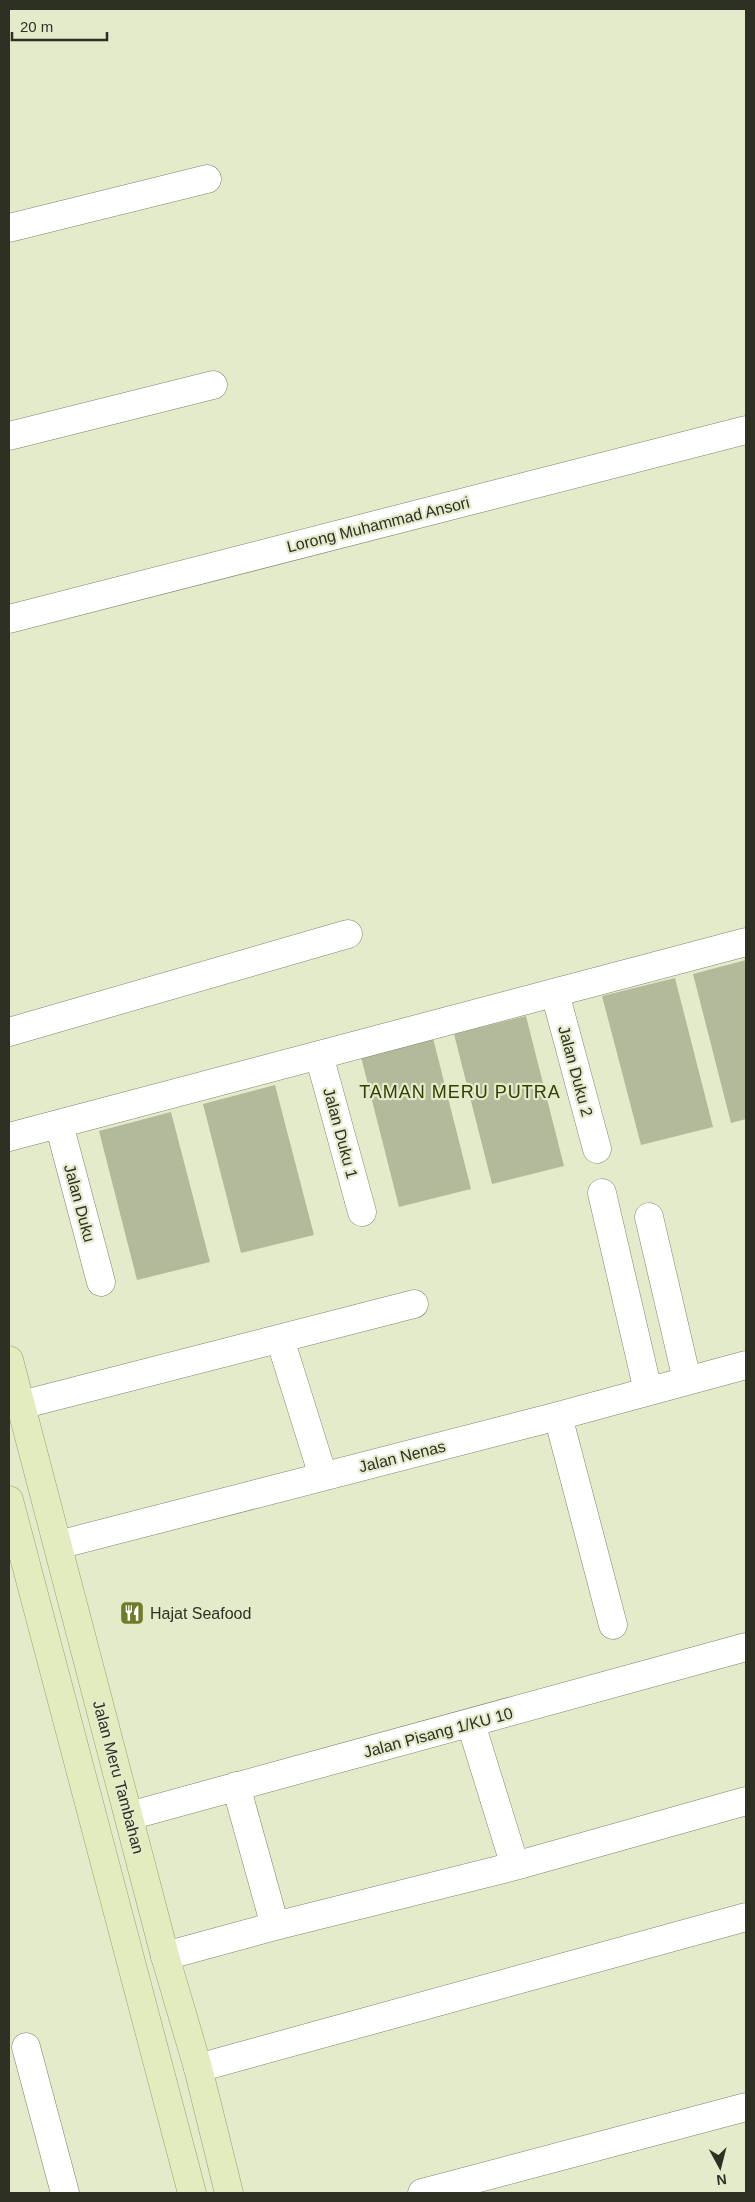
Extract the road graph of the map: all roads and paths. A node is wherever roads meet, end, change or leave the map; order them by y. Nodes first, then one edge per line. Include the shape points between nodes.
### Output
1 (207, 179) dead end
2 (9, 228) edge
3 (213, 385) dead end
4 (746, 430) edge
5 (9, 436) edge
6 (9, 619) edge
7 (348, 934) dead end
8 (746, 942) edge
9 (555, 993) junction
10 (9, 1032) edge
11 (319, 1055) junction
12 (59, 1124) junction
13 (9, 1136) edge
14 (597, 1149) dead end
15 (602, 1193) dead end
16 (362, 1212) dead end
17 (649, 1217) dead end
18 (101, 1282) dead end
19 (414, 1304) dead end
20 (280, 1339) junction
21 (9, 1360) edge
22 (746, 1365) edge
23 (687, 1380) junction
24 (648, 1391) junction
25 (21, 1405) junction
26 (558, 1416) junction
27 (323, 1476) junction
28 (9, 1500) edge
29 (58, 1545) junction
30 (613, 1625) dead end
31 (746, 1647) edge
32 (471, 1724) junction
33 (236, 1786) junction
34 (746, 1801) edge
35 (129, 1816) junction
36 (515, 1866) junction
37 (746, 1918) edge
38 (275, 1926) junction
39 (166, 1956) junction
40 (26, 2047) dead end
41 (198, 2068) junction
42 (746, 2107) edge
43 (65, 2193) edge
44 (192, 2193) edge
45 (229, 2193) edge
46 (422, 2193) edge

1 - 2 street
3 - 5 street
4 - 6 street, Lorong Muhammad Ansori
7 - 10 street
8 - 9 street
9 - 11 street
9 - 14 street, Jalan Duku 2
11 - 12 street
11 - 16 street, Jalan Duku 1
12 - 13 street
12 - 18 street, Jalan Duku
15 - 24 street
17 - 23 street
19 - 20 street
20 - 25 street
20 - 27 street
21 - 25 main road, Jalan Meru Tambahan
22 - 23 street, Jalan Nenas
23 - 24 street, Jalan Nenas
24 - 26 street, Jalan Nenas
25 - 29 main road, Jalan Meru Tambahan
26 - 27 street, Jalan Nenas
26 - 30 street
27 - 29 street, Jalan Nenas
28 - 44 main road
29 - 35 main road, Jalan Meru Tambahan
31 - 32 street, Jalan Pisang 1/KU 10
32 - 33 street, Jalan Pisang 1/KU 10
32 - 36 street
33 - 35 street, Jalan Pisang 1/KU 10
33 - 38 street
34 - 36 street
35 - 39 main road, Jalan Meru Tambahan
36 - 38 street
37 - 41 street
38 - 39 street
39 - 41 main road, Jalan Meru Tambahan
40 - 43 street
41 - 45 main road, Jalan Meru Tambahan
42 - 46 street

